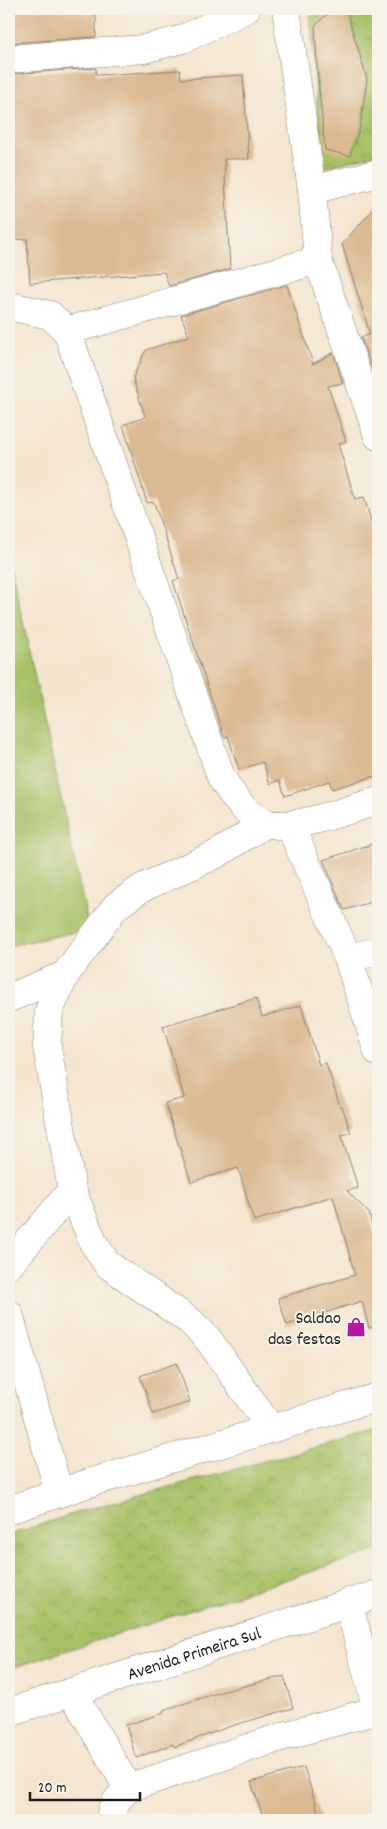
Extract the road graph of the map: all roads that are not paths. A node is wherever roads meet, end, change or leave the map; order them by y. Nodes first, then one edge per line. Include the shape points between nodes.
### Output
1 (286, 9) edge
2 (230, 12) edge
3 (9, 59) edge
4 (378, 173) edge
5 (312, 190) junction
6 (318, 260) junction
7 (9, 306) edge
8 (67, 331) junction
9 (378, 436) edge
10 (378, 801) edge
11 (278, 824) junction
12 (378, 950) edge
13 (348, 958) junction
14 (65, 975) junction
15 (9, 998) edge
16 (378, 1052) edge
17 (72, 1190) junction
18 (9, 1265) edge
19 (9, 1314) edge
20 (378, 1397) edge
21 (271, 1429) junction
22 (60, 1493) junction
23 (9, 1510) edge
24 (378, 1594) edge
25 (348, 1602) junction
26 (72, 1692) junction
27 (9, 1712) edge
28 (378, 1712) edge
29 (128, 1788) junction
30 (110, 1820) edge

1 - 5 street
2 - 3 street via 183,40 144,49
4 - 5 street
5 - 6 street
6 - 8 street
6 - 9 street
7 - 8 street via 50,315
8 - 11 street via 221,777 239,804
10 - 11 street
11 - 13 street
11 - 14 street via 142,888 116,906
12 - 13 street
13 - 16 street
14 - 15 street
14 - 17 street via 49,1011 47,1047
17 - 18 street
17 - 21 street via 93,1242 108,1264 190,1321 208,1338
19 - 22 street
20 - 21 street
21 - 22 street
22 - 23 street
24 - 25 street, Avenida Primeira Sul
25 - 26 street, Avenida Primeira Sul
25 - 28 street
26 - 27 street, Avenida Primeira Sul
26 - 29 street
28 - 29 street via 284,1736
29 - 30 street via 116,1800

